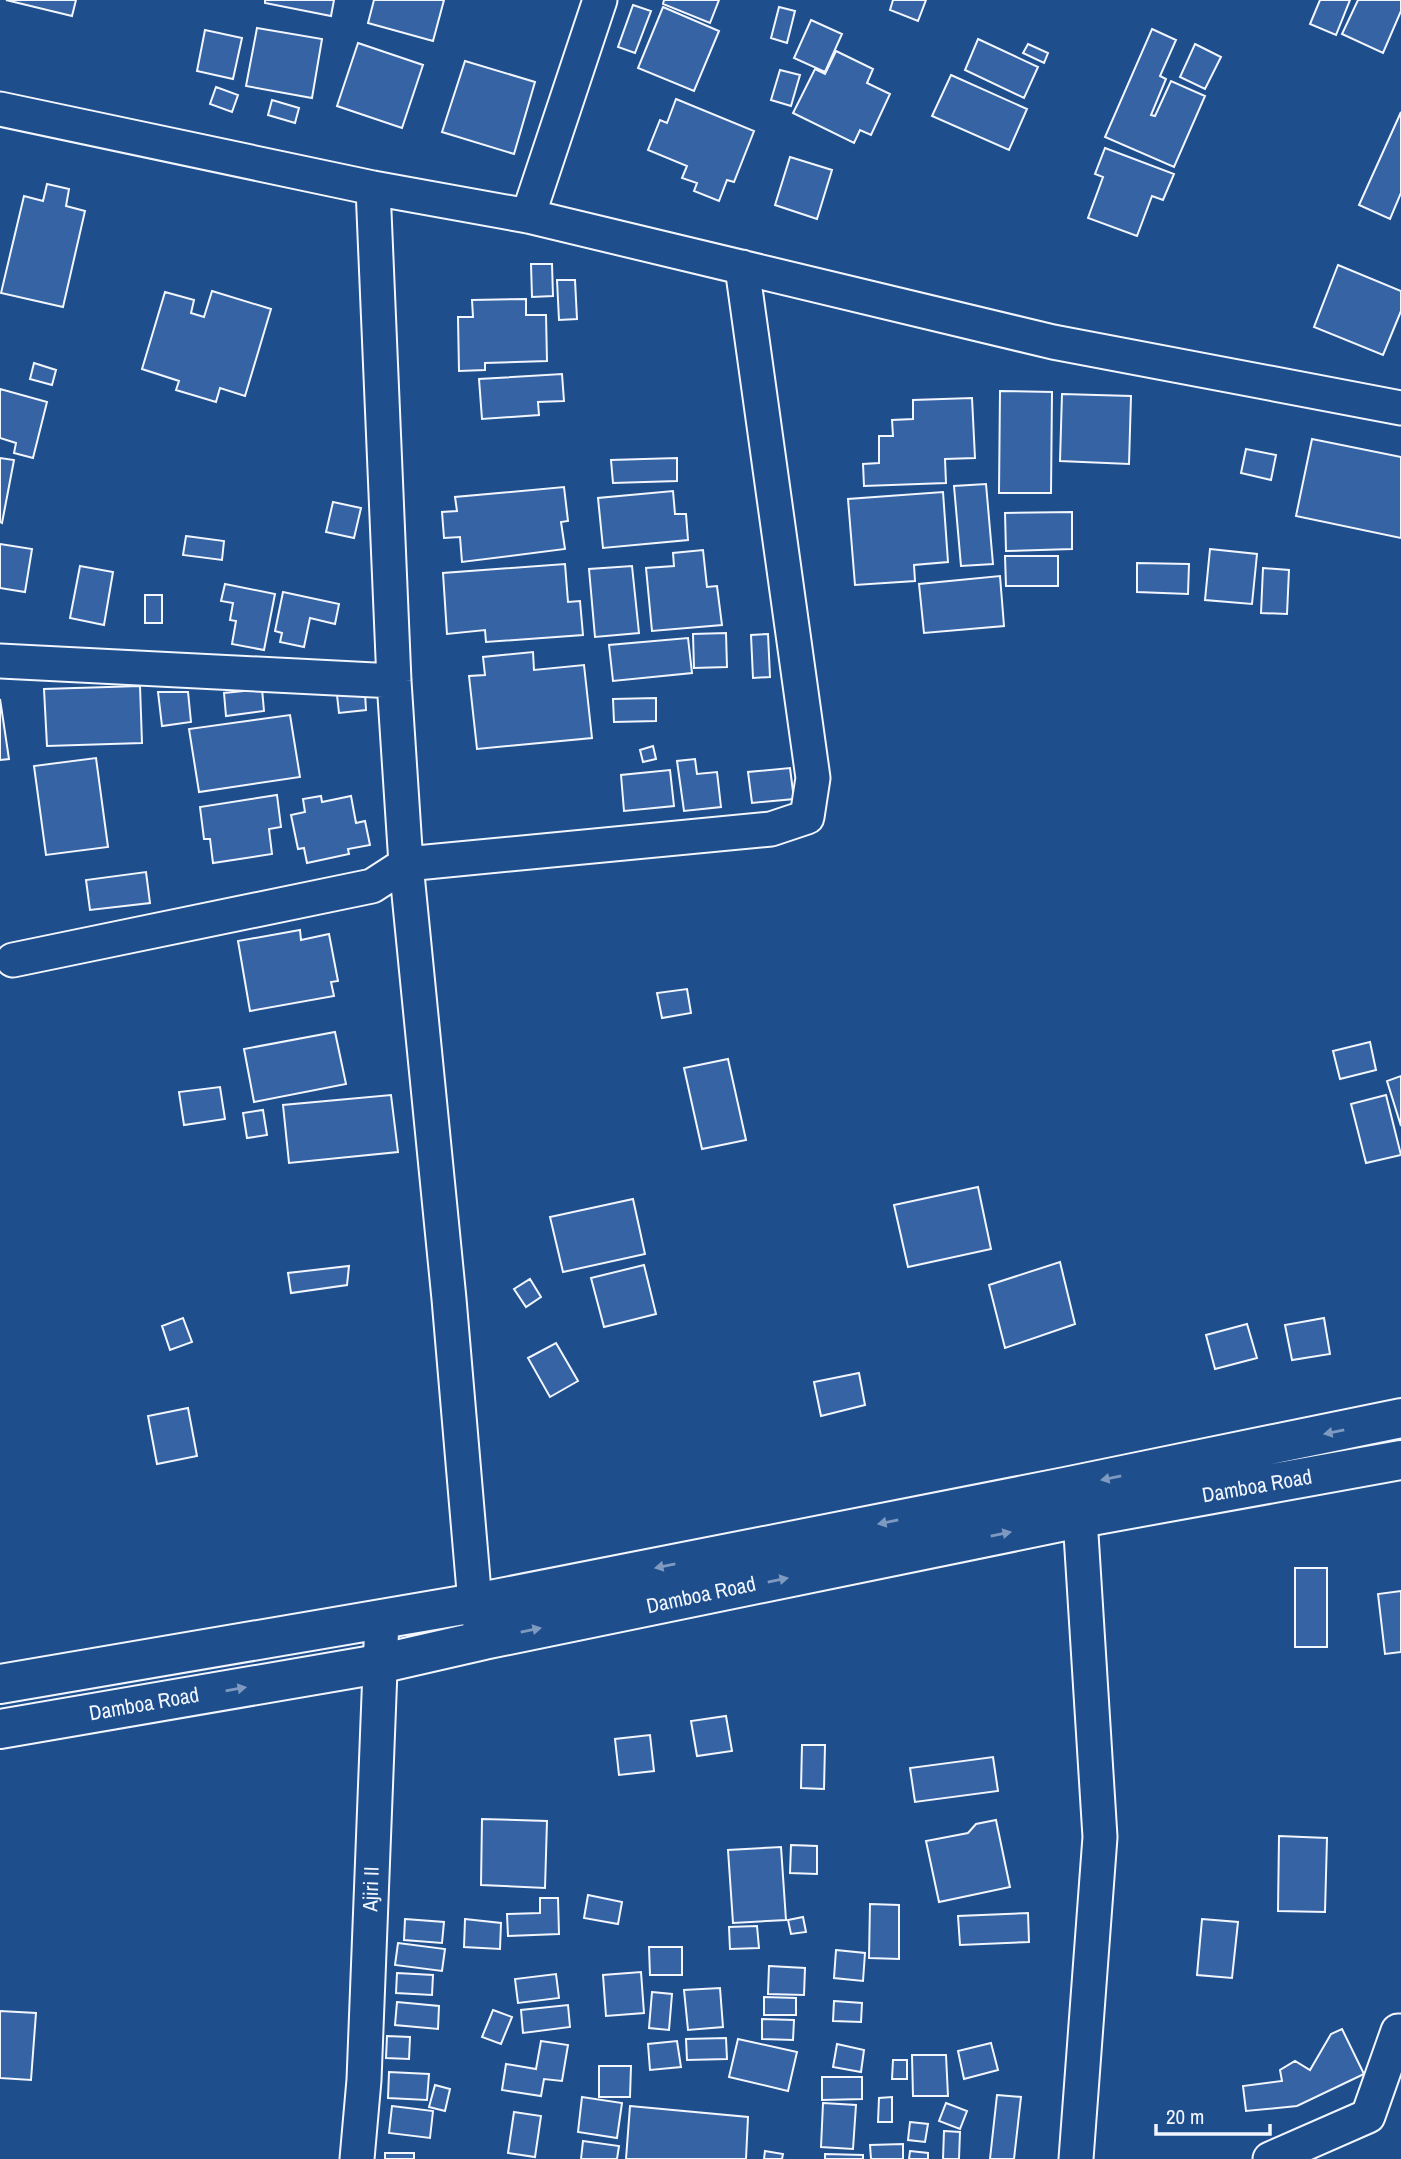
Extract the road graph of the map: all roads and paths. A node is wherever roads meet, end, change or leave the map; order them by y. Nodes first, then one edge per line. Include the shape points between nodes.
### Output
1 (600, 0) edge
2 (0, 109) edge
3 (373, 188) junction
4 (528, 216) junction
5 (742, 267) junction
6 (1401, 408) edge
7 (0, 661) edge
8 (394, 681) junction
9 (406, 864) junction
10 (13, 960) dead end
11 (1401, 1418) edge
12 (1401, 1460) edge
13 (1080, 1518) junction
14 (475, 1603) junction
15 (382, 1619) junction
16 (484, 1640) junction
17 (379, 1664) junction
18 (0, 1684) edge
19 (0, 1729) edge
20 (1401, 2031) edge
21 (357, 2159) edge
22 (1076, 2159) edge
23 (1270, 2159) edge

1 - 4 street
2 - 3 street
3 - 4 street
3 - 8 street
4 - 5 street
5 - 6 street via 1053,342
5 - 9 street via 813,778 807,817 771,829
7 - 8 street
8 - 9 street
9 - 10 street via 372,886
9 - 14 street
11 -> 14 main road, Damboa Road
12 - 13 main road, Damboa Road
16 -> 13 main road, Damboa Road
13 - 22 street via 1100,1837
14 - 15 main road, Damboa Road
14 - 16 street
15 - 17 street, Ajiri II
15 - 18 main road, Damboa Road
16 - 17 main road, Damboa Road
19 -> 17 main road, Damboa Road
17 - 21 street, Ajiri II
20 - 23 street via 1368,2116

